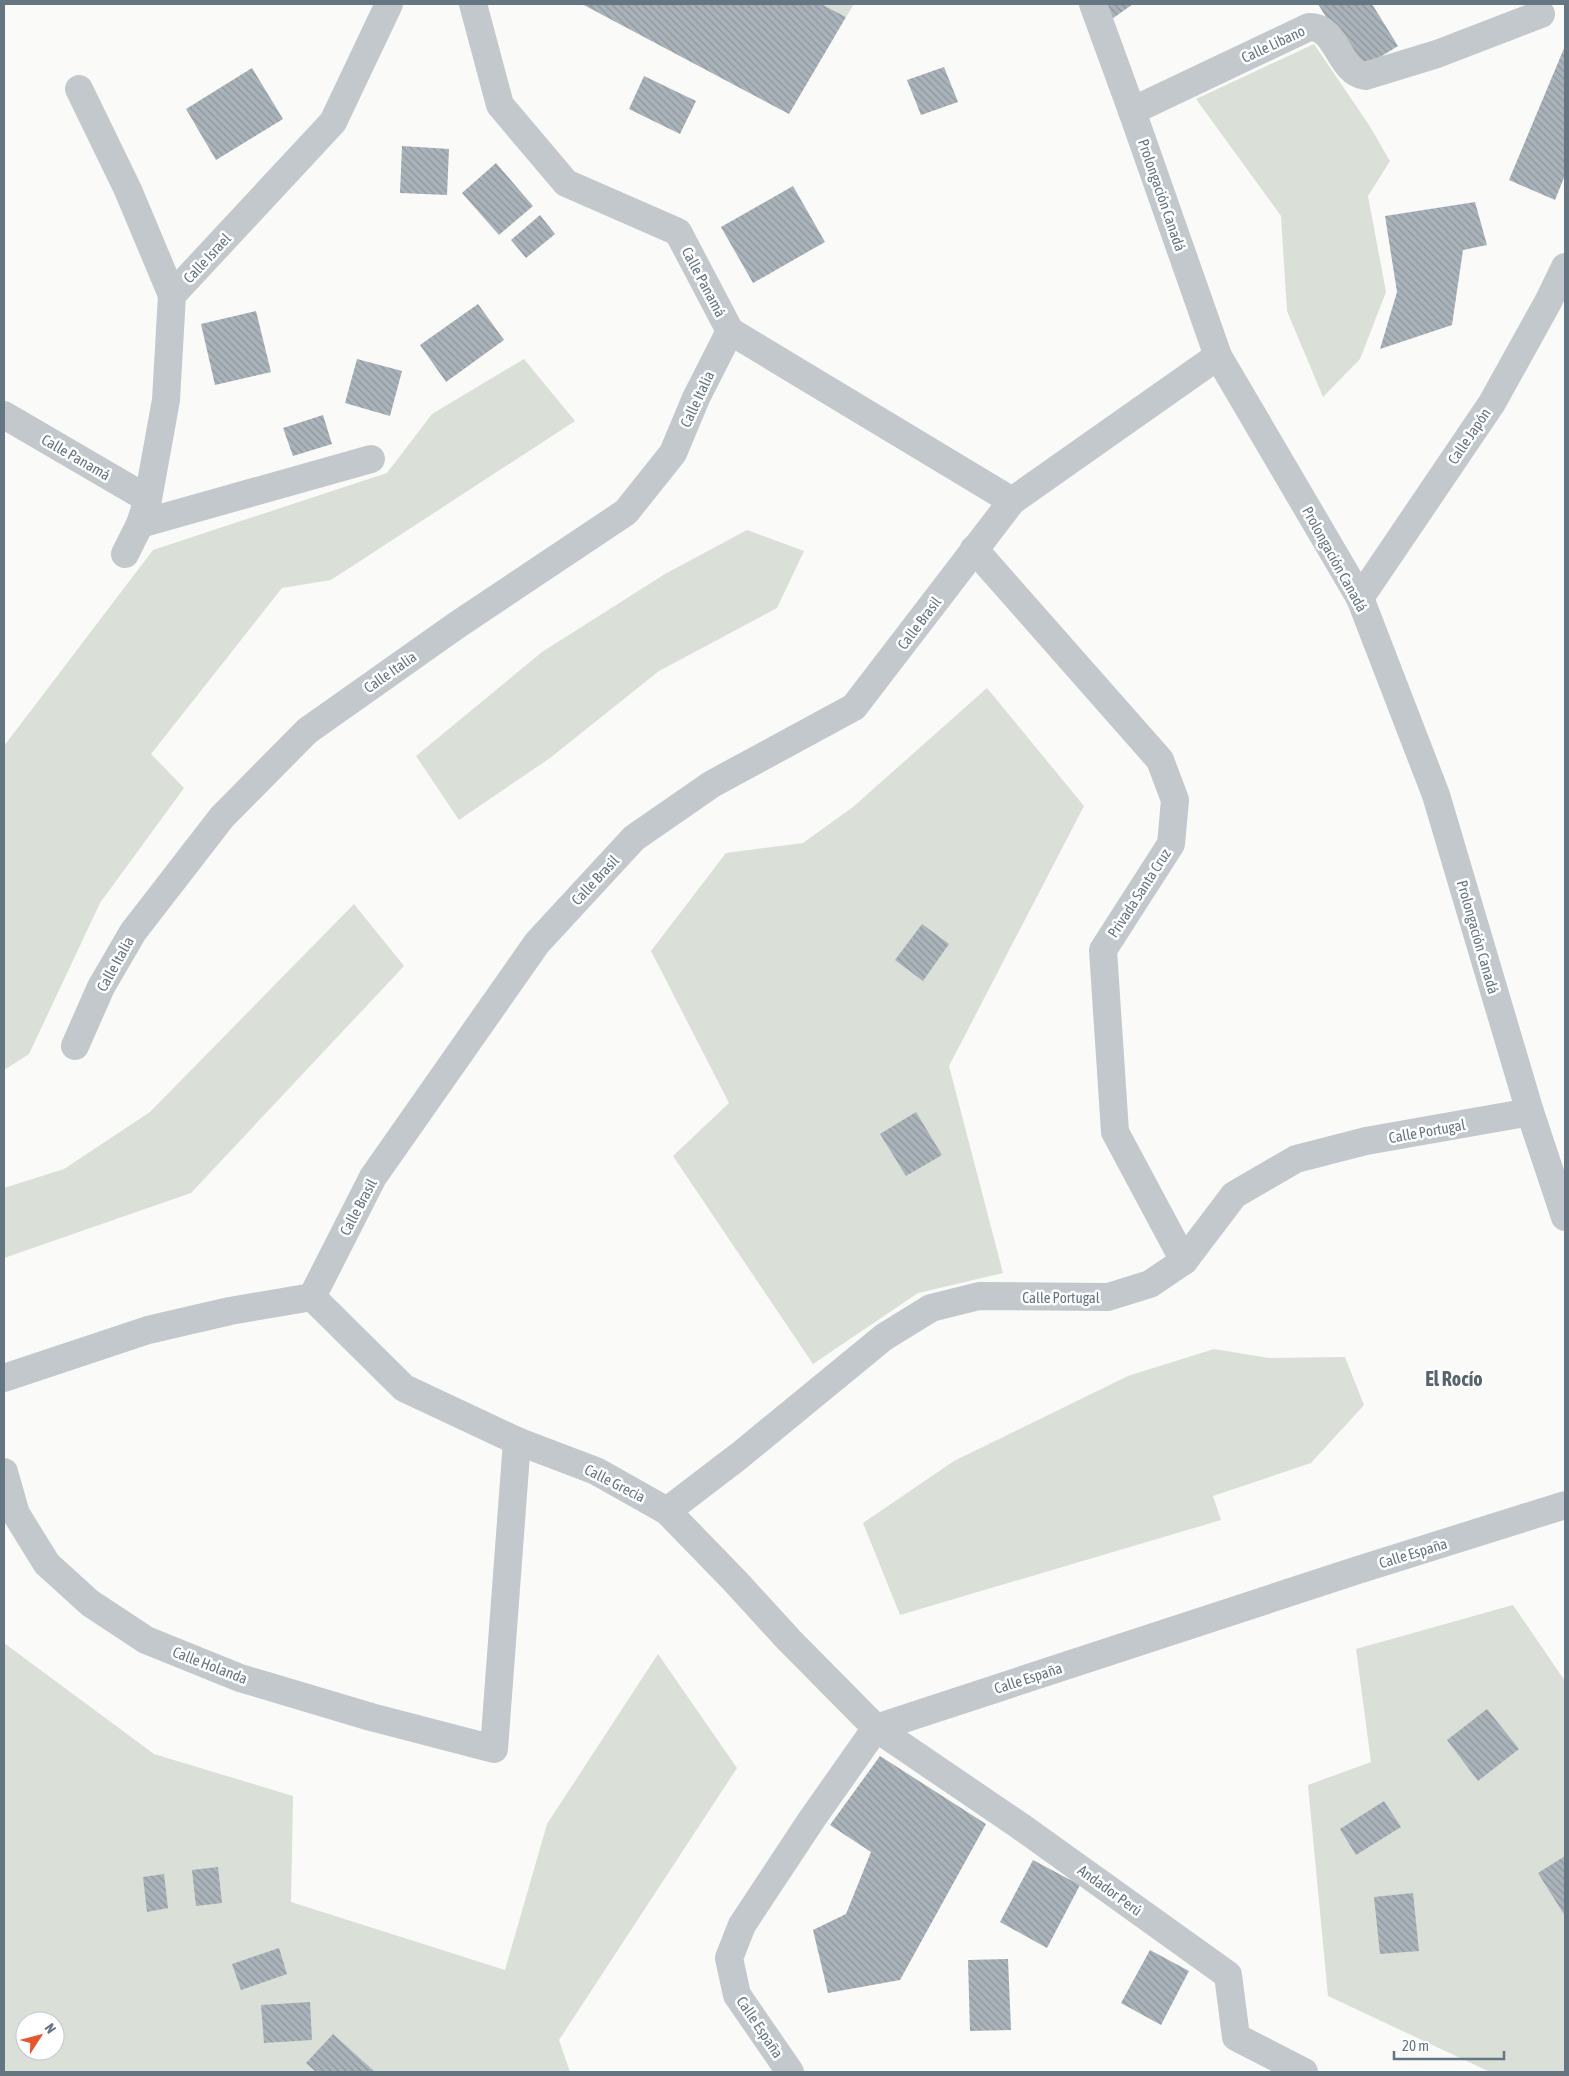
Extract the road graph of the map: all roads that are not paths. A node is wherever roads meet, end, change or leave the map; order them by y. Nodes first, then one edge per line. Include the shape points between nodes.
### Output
1 (390, 4) edge
2 (473, 4) edge
3 (1093, 4) edge
4 (1541, 14) dead end
5 (80, 89) dead end
6 (1132, 110) junction
7 (1565, 267) edge
8 (172, 295) junction
9 (1557, 308) edge
10 (730, 331) junction
11 (1218, 356) junction
12 (4, 415) edge
13 (371, 459) dead end
14 (1012, 501) junction
15 (144, 511) junction
16 (974, 549) junction
17 (125, 554) dead end
18 (1360, 598) junction
19 (75, 1046) dead end
20 (1530, 1112) junction
21 (1565, 1217) edge
22 (1184, 1261) junction
23 (312, 1298) junction
24 (4, 1378) edge
25 (4, 1391) edge
26 (517, 1441) junction
27 (4, 1472) edge
28 (1565, 1505) edge
29 (667, 1511) junction
30 (876, 1728) junction
31 (790, 2072) edge
32 (1304, 2072) edge

1 - 8 street, Calle Israel via 333,122
2 - 10 street, Calle Panamá via 500,105 566,182 678,232
3 - 6 street, Prolongación Canadá
4 - 6 street, Calle Libano via 1436,54 1365,76 1350,70 1325,32 1309,27
5 - 8 street via 128,190
6 - 11 street, Prolongación Canadá
7 - 9 street, Calle Japón
8 - 15 street, Calle Israel via 166,400
9 - 18 street, Calle Japón
10 - 14 street, Calle Panamá
10 - 19 street, Calle Italia via 673,453 626,512 307,731 222,817 132,932 101,987
11 - 14 street, Calle Brasil
11 - 18 street, Prolongación Canadá
12 - 15 street, Calle Panamá
13 - 15 street
14 - 16 street, Calle Brasil
15 - 17 street, Calle Israel
16 - 22 street, Privada Santa Cruz via 1160,760 1175,800 1171,844 1103,950 1115,1132
16 - 23 street, Calle Brasil via 854,707 712,784 634,838 537,943 373,1177
18 - 20 street, Prolongación Canadá via 1436,795
20 - 21 street, Prolongación Canadá
20 - 22 street, Calle Portugal via 1366,1141 1296,1159 1234,1195
22 - 29 street, Calle Portugal via 1150,1284 1108,1297 979,1296 931,1308 884,1337
23 - 24 street via 230,1311 148,1330
23 - 26 street, Calle Grecia via 404,1388
24 - 25 street
26 - 27 street, Calle Holanda via 494,1749 240,1678 146,1640 90,1603 47,1564 16,1514
26 - 29 street, Calle Grecia via 596,1470
28 - 30 street, Calle España
29 - 30 street, Calle Grecia
30 - 31 street, Calle España via 742,1925 730,1958 737,1995
30 - 32 street, Andador Perú via 1228,1975 1236,2037

